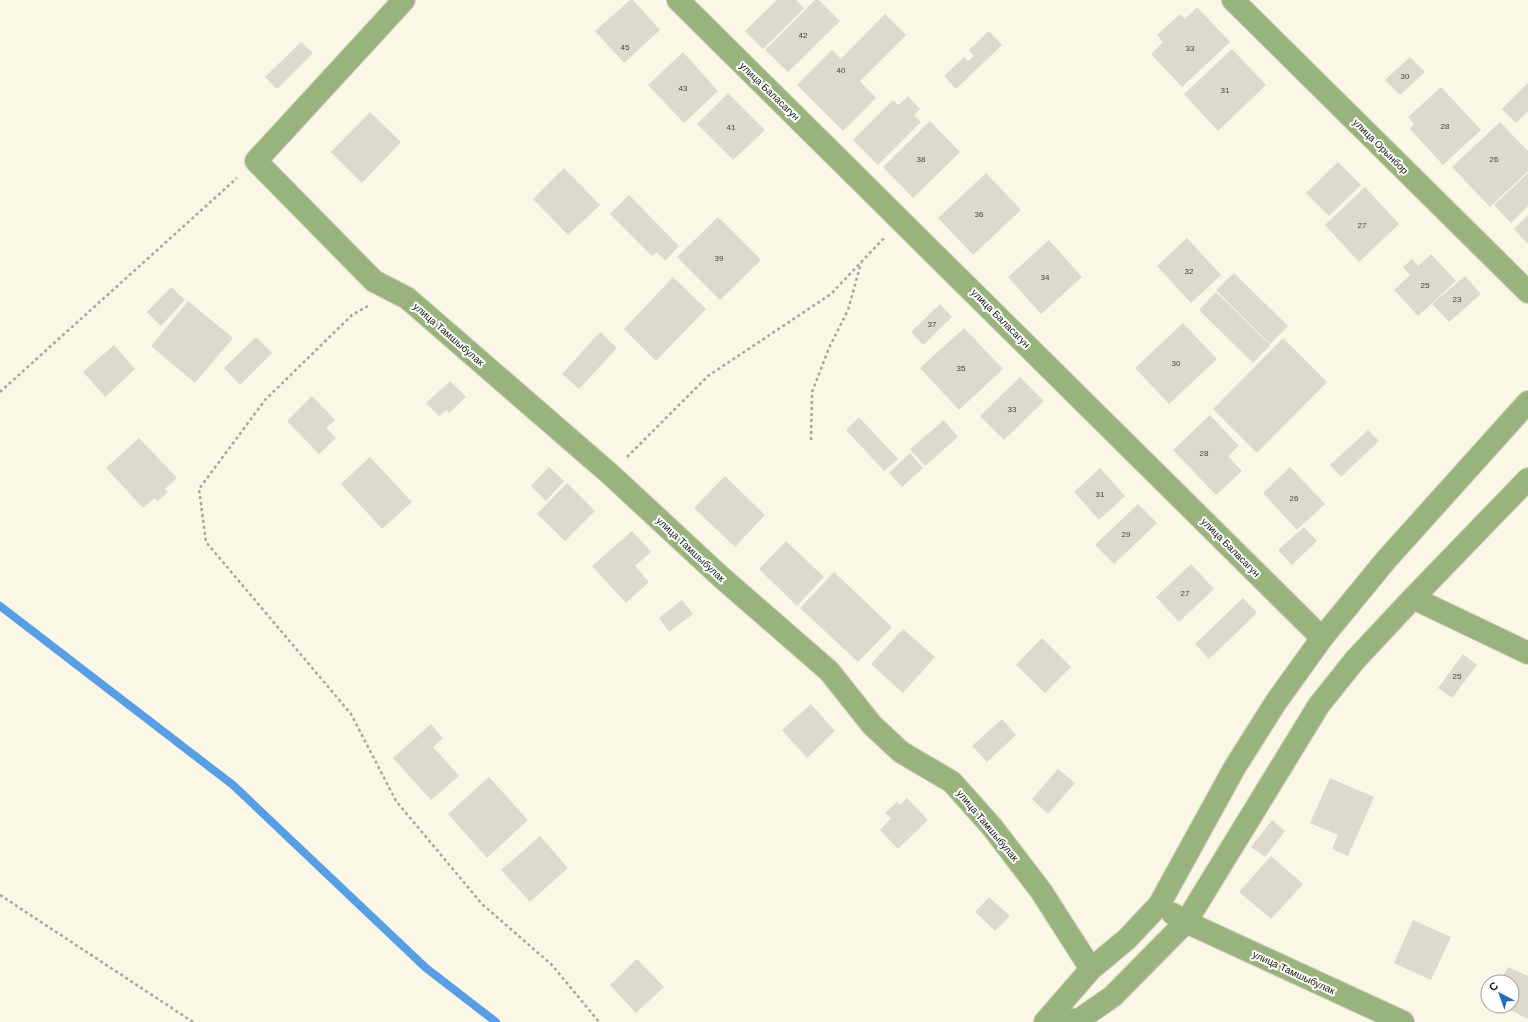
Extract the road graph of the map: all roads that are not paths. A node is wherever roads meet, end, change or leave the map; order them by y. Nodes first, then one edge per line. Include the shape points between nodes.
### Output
1 (404, 0) edge
2 (678, 0) edge
3 (1233, 0) edge
4 (1528, 292) edge
5 (1528, 402) edge
6 (1528, 479) edge
7 (1413, 598) junction
8 (1322, 638) junction
9 (1528, 653) edge
10 (1159, 905) junction
11 (1186, 922) junction
12 (1091, 969) junction
13 (1045, 1022) edge
14 (1059, 1022) edge
15 (1403, 1022) edge

1 - 12 street, улица Тамшыбулак via 256,161 374,281 407,298 610,474 721,577 829,671 872,725 901,752 952,782 992,827 1041,891
2 - 8 street, улица Баласагун
3 - 4 street, улица Орынбор
5 - 8 street via 1386,560
6 - 7 street
7 - 9 street
7 - 11 street via 1355,660 1319,705
8 - 10 street via 1276,702 1235,767
10 - 11 street, улица Тамшыбулак
10 - 12 street via 1127,939
11 - 14 street via 1114,996 1080,1019
11 - 15 street, улица Тамшыбулак
12 - 13 street

